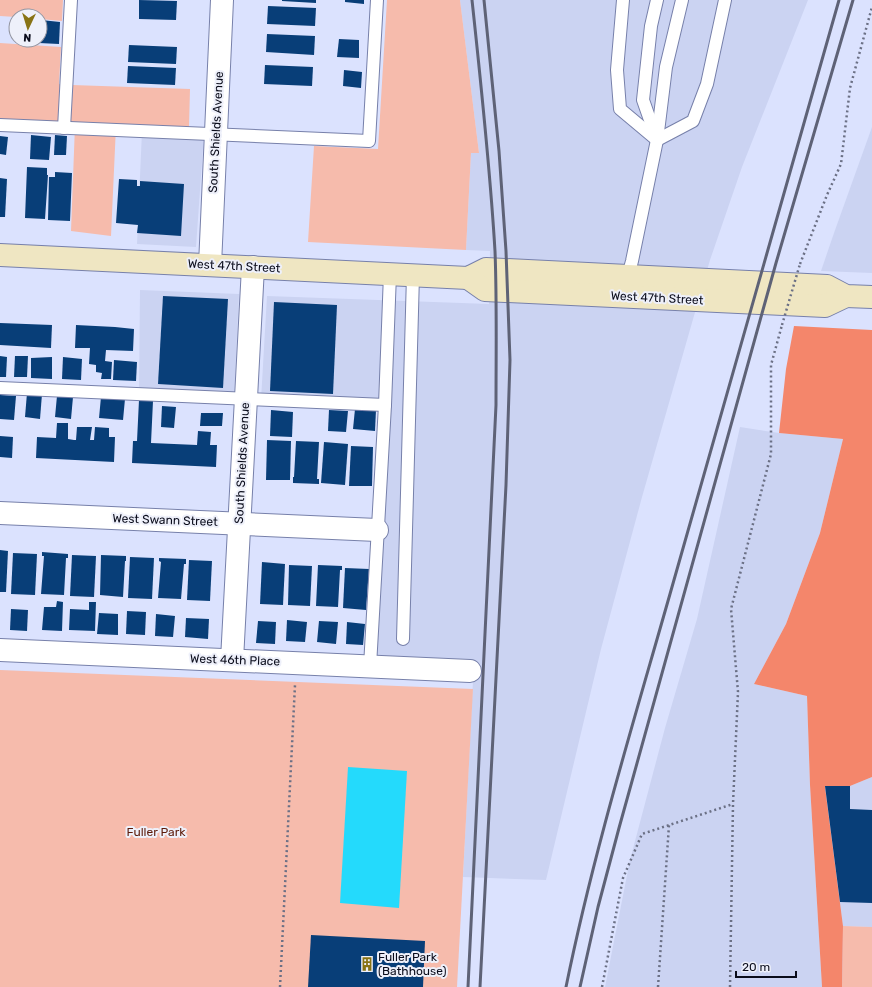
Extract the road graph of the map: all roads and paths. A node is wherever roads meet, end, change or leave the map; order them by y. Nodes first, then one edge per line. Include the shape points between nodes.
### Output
1 (71, 0) edge
2 (222, 0) edge
3 (377, 0) edge
4 (623, 0) edge
5 (657, 0) edge
6 (682, 0) edge
7 (725, 0) edge
8 (872, 7) edge
9 (0, 125) edge
10 (64, 128) junction
11 (216, 135) junction
12 (657, 140) junction
13 (0, 254) edge
14 (210, 265) junction
15 (253, 267) junction
16 (390, 274) junction
17 (413, 275) junction
18 (628, 286) junction
19 (872, 297) edge
20 (0, 388) edge
21 (246, 399) junction
22 (385, 405) junction
23 (0, 513) edge
24 (239, 523) junction
25 (377, 530) junction
26 (403, 639) dead end
27 (0, 650) edge
28 (232, 660) junction
29 (370, 666) junction
30 (470, 670) dead end
31 (295, 684) dead end
32 (733, 804) junction
33 (669, 825) junction
34 (280, 987) edge
35 (602, 987) edge
36 (658, 987) edge
37 (730, 987) edge

1 - 10 lane
2 - 11 street, South Shields Avenue
3 - 11 lane via 369,141
4 - 12 lane via 618,70 620,108
5 - 12 lane via 651,26 643,100
6 - 12 lane via 666,67
7 - 12 lane via 707,84 694,121
8 - 32 path, bridge via 850,88 841,164 800,264 771,365 771,454 731,609 738,692
9 - 10 lane
10 - 11 lane
11 - 14 street, South Shields Avenue
12 - 18 lane
13 - 14 main road, West 47th Street
14 - 15 main road, West 47th Street
15 - 16 main road, West 47th Street
15 - 21 street, South Shields Avenue
16 - 17 main road, West 47th Street
16 - 22 lane
17 - 18 main road, West 47th Street via 468,278 485,290
17 - 26 lane
18 - 19 main road, West 47th Street via 825,306 846,296
20 - 21 lane
21 - 22 lane
21 - 24 street, South Shields Avenue
22 - 25 lane
23 - 24 street, West Swann Street
24 - 25 street, West Swann Street
24 - 28 street, South Shields Avenue
25 - 29 lane
27 - 28 street, West 46th Place
28 - 29 street, West 46th Place
29 - 30 street, West 46th Place
31 - 34 path
32 - 33 path
32 - 37 path
33 - 35 path via 642,834 623,878
33 - 36 path

